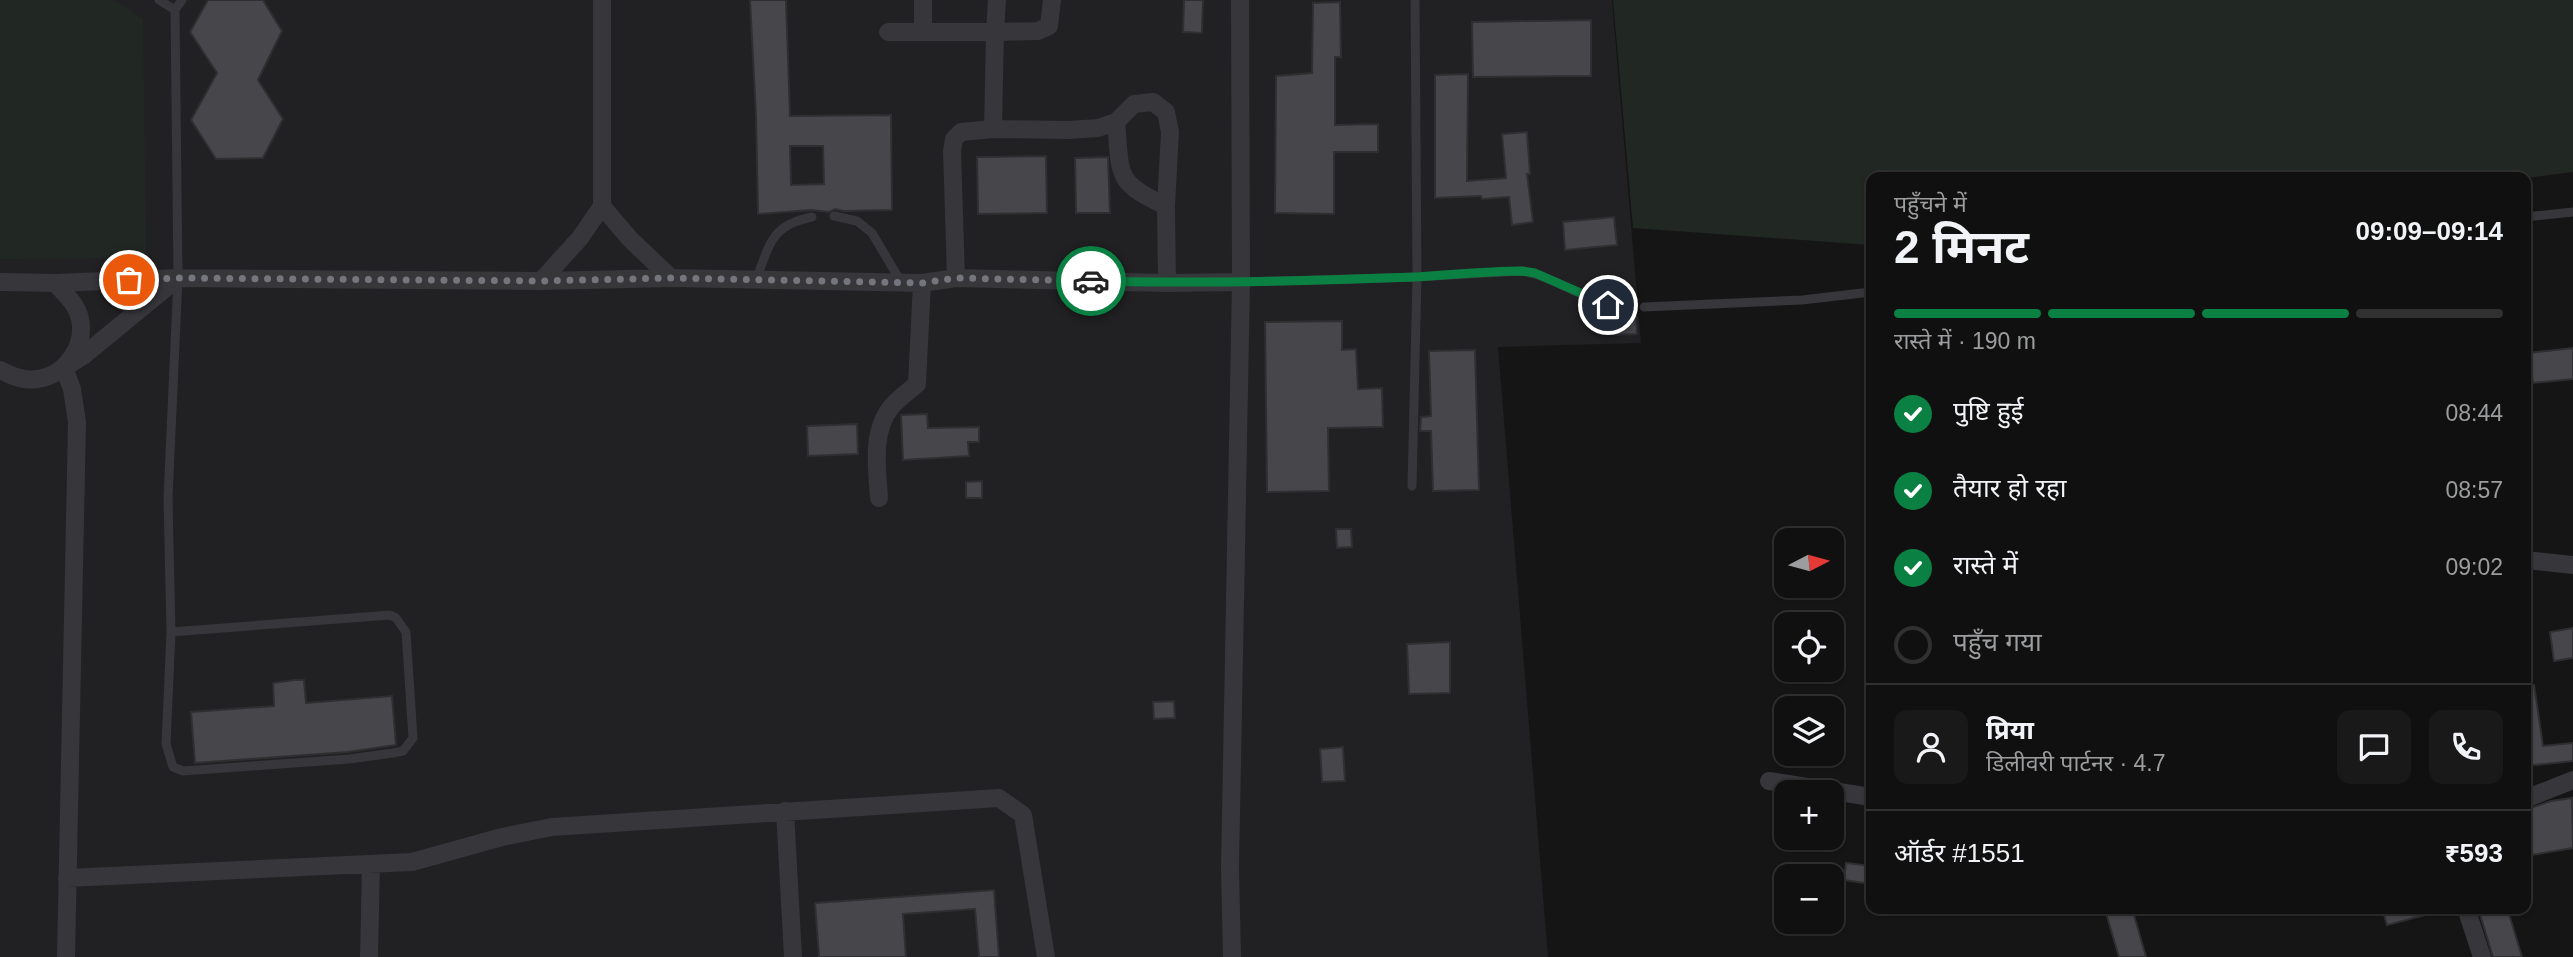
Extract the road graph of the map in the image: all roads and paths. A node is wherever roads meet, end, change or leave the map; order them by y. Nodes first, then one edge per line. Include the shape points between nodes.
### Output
1 (159, 0) edge
2 (182, 0) edge
3 (602, 0) edge
4 (923, 0) edge
5 (997, 0) edge
6 (1052, 0) edge
7 (1240, 0) edge
8 (1415, 0) edge
9 (175, 10) junction
10 (888, 32) dead end
11 (923, 32) junction
12 (995, 32) junction
13 (1116, 122) junction
14 (993, 129) junction
15 (602, 206) junction
16 (1166, 206) junction
17 (2573, 212) edge
18 (834, 216) dead end
19 (2531, 216) edge
20 (812, 217) dead end
21 (1417, 277) junction
22 (178, 278) junction
23 (671, 278) junction
24 (956, 278) junction
25 (756, 279) junction
26 (541, 281) junction
27 (901, 282) junction
28 (1241, 282) junction
29 (55, 283) junction
30 (922, 283) junction
31 (1167, 283) junction
32 (1, 284) edge
33 (1866, 293) edge
34 (1644, 307) dead end
35 (1626, 308) dead end
36 (64, 368) junction
37 (0, 370) edge
38 (1412, 486) dead end
39 (878, 498) dead end
40 (2531, 561) edge
41 (2573, 565) edge
42 (171, 632) junction
43 (2573, 780) edge
44 (1769, 781) dead end
45 (1866, 796) edge
46 (2531, 797) edge
47 (785, 811) junction
48 (370, 864) junction
49 (67, 878) junction
50 (2468, 914) edge
51 (66, 957) edge
52 (369, 957) edge
53 (793, 957) edge
54 (1046, 957) edge
55 (1232, 957) edge
56 (2482, 957) edge

1 - 9 lane
2 - 9 lane
3 - 15 street
4 - 11 street
5 - 12 street
6 - 12 street via 1049,26 1038,31
7 - 28 street
8 - 21 lane
9 - 22 lane
10 - 11 street
11 - 12 street
12 - 14 street
13 - 14 street via 1069,130
13 - 16 street via 1121,168 1128,185
13 - 16 street via 1134,104 1153,102 1166,112 1170,132
14 - 24 street via 961,132 954,139
15 - 23 street
15 - 26 street
16 - 31 street
17 - 19 lane
18 - 27 lane via 857,221 872,233
20 - 25 lane via 783,226
21 - 28 lane
21 - 35 lane via 1522,271
21 - 38 lane
22 - 26 street
22 - 29 street
22 - 36 street
22 - 42 lane via 168,498
23 - 25 street
23 - 26 street
24 - 30 street
24 - 31 street
25 - 27 street
27 - 30 street
28 - 31 street
28 - 55 street
29 - 32 street
29 - 36 street via 73,302 80,319 75,354
30 - 39 street via 917,384 892,406 880,426
33 - 34 lane
36 - 37 street via 37,379 18,378
36 - 49 street via 77,422
40 - 41 street
42 - 42 lane via 390,615 406,632 411,743 403,751 349,759 183,771 173,767 166,744
43 - 46 street
44 - 45 street
47 - 48 street via 552,827 412,862
47 - 53 street
47 - 54 street via 999,798 1023,815
48 - 49 street
48 - 52 street
49 - 51 street
50 - 56 street

